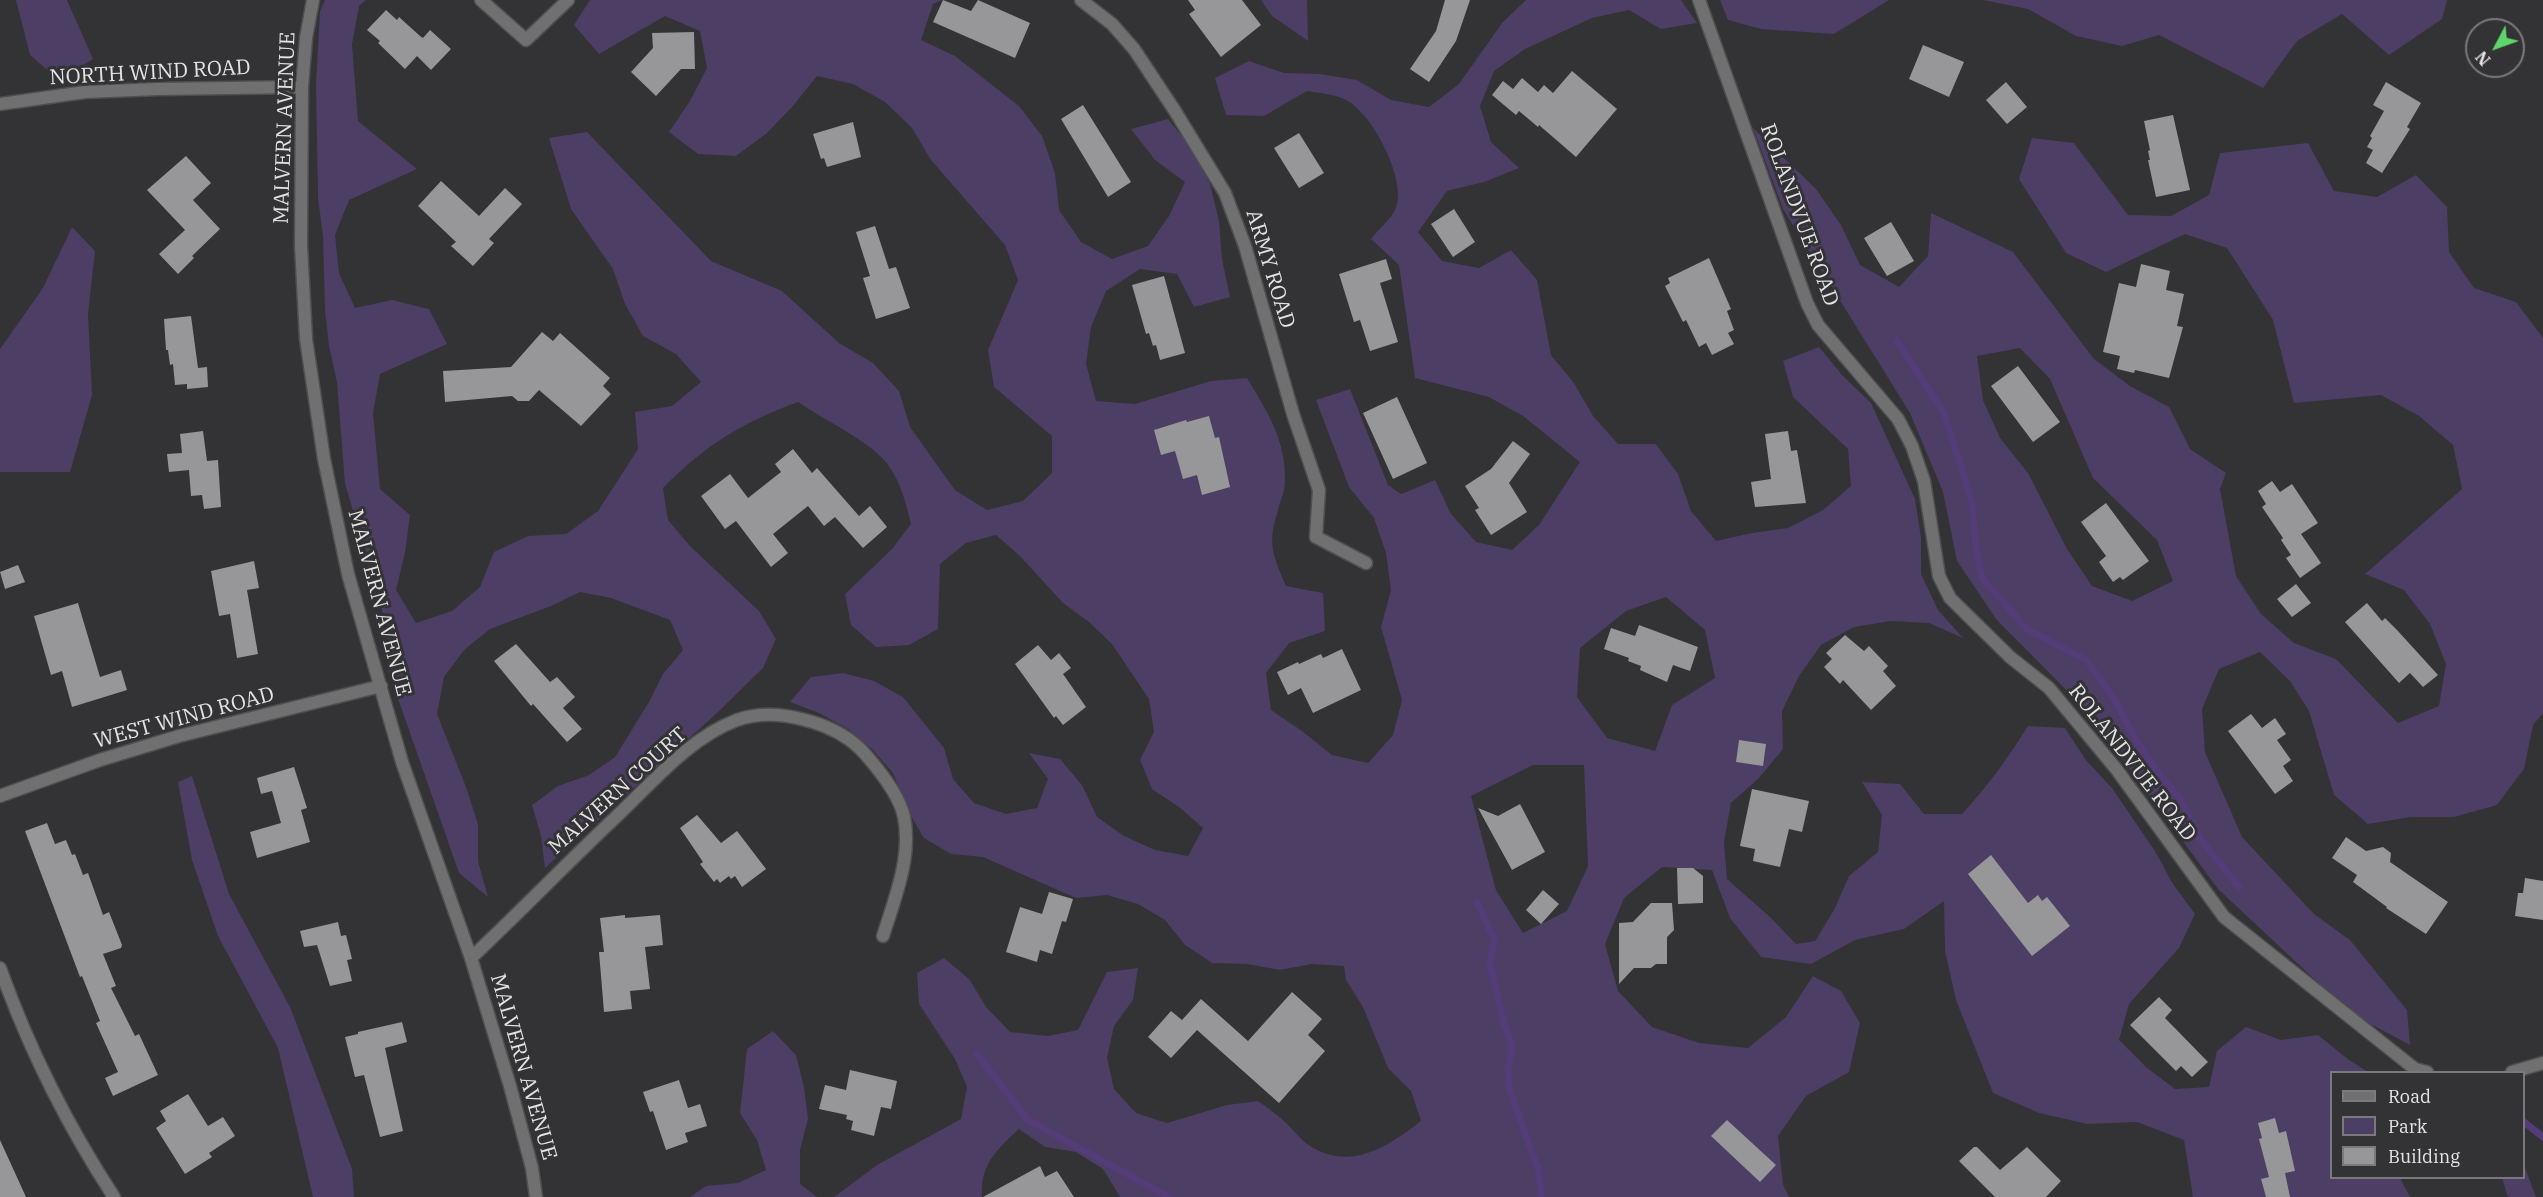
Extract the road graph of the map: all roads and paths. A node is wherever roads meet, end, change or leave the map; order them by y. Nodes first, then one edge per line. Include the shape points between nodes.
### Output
1 (313, 0) edge
2 (481, 0) edge
3 (568, 0) edge
4 (1081, 0) edge
5 (1699, 0) edge
6 (302, 87) junction
7 (0, 104) edge
8 (1366, 563) dead end
9 (381, 686) junction
10 (0, 796) edge
11 (883, 936) dead end
12 (471, 958) junction
13 (0, 968) edge
14 (2543, 1063) edge
15 (2423, 1071) edge
16 (2515, 1071) edge
17 (114, 1197) edge
18 (536, 1197) edge

1 - 6 street, MALVERN AVENUE
2 - 3 street via 526,40
4 - 8 street, ARMY ROAD via 1112,24 1134,49 1224,193 1245,246 1319,490 1316,537
5 - 15 street, ROLANDVUE ROAD via 1807,303 1818,325 1898,419 1912,446 1924,481 1939,576 1950,598 2055,695 2117,770 2224,917 2415,1069
6 - 7 street, NORTH WIND ROAD via 96,92
6 - 9 street, MALVERN AVENUE via 301,246 312,393 348,574
9 - 10 street, WEST WIND ROAD via 179,736
9 - 12 street, MALVERN AVENUE via 402,762
11 - 12 street, MALVERN COURT via 901,879 906,844 904,815 886,780 865,753 836,731 813,721 762,715 738,720 709,735 673,762
12 - 18 street, MALVERN AVENUE via 510,1086
13 - 17 street via 45,1075
14 - 16 street

